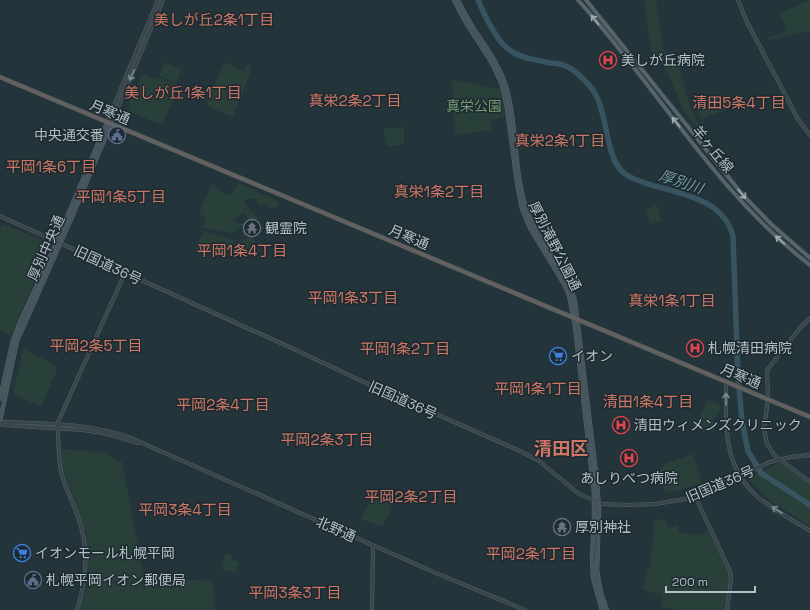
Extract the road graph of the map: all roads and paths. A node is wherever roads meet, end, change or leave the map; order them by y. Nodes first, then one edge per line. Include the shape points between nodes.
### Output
1 (158, 0) edge
2 (163, 0) edge
3 (454, 0) edge
4 (458, 0) edge
5 (578, 0) edge
6 (586, 0) edge
7 (738, 0) edge
8 (0, 77) edge
9 (109, 123) junction
10 (810, 135) edge
11 (0, 216) edge
12 (58, 242) junction
13 (810, 258) edge
14 (810, 265) edge
15 (125, 272) junction
16 (810, 318) edge
17 (575, 319) junction
18 (729, 383) junction
19 (768, 399) junction
20 (0, 400) edge
21 (810, 417) edge
22 (0, 422) edge
23 (58, 427) junction
24 (810, 455) edge
25 (778, 460) junction
26 (740, 476) junction
27 (810, 482) edge
28 (695, 496) junction
29 (597, 501) junction
30 (810, 531) edge
31 (373, 546) junction
32 (77, 610) edge
33 (372, 610) edge
34 (525, 610) edge
35 (602, 610) edge
36 (607, 610) edge
37 (728, 610) edge

1 - 9 street, 厚別中央通
2 -> 9 street, 厚別中央通
3 - 17 main road, 厚別滝野公園通 via 464,21 492,63 502,85 522,209 566,288
4 - 17 main road, 厚別滝野公園通 via 505,83 527,210 538,234 570,287 575,301
14 -> 5 main road, 羊ヶ丘線 via 769,231 733,192
6 -> 13 main road, 羊ヶ丘線 via 742,194
7 - 10 street via 798,119
8 - 9 highway, 月寒通
9 - 12 main road, 厚別中央通
9 - 17 highway, 月寒通
11 - 12 street, 旧国道36号
12 - 15 street, 旧国道36号
12 - 20 main road, 厚別中央通 via 13,340
12 - 22 main road, 厚別中央通 via 17,341
15 - 23 street
15 - 29 street, 旧国道36号 via 518,450 539,461 576,491
16 - 19 street via 767,370
17 - 18 highway, 月寒通
17 - 29 main road, 厚別滝野公園通
18 - 19 highway, 月寒通
26 -> 18 street via 728,446
19 - 21 highway, 月寒通
19 - 25 street via 764,422 765,437 770,450
22 - 23 street, 北野通
23 - 31 street, 北野通 via 83,426 131,438
23 - 32 street via 61,471 80,522 85,550 84,582
24 - 25 street, 旧国道36号
25 - 26 street, 旧国道36号
25 - 27 street
26 - 28 street, 旧国道36号
30 -> 26 street via 760,499
28 - 29 street, 旧国道36号 via 655,504 613,505
28 - 37 street via 730,571
29 - 35 main road, 厚別滝野公園通 via 593,570
29 - 36 main road, 厚別滝野公園通 via 597,571
31 - 33 street
31 - 34 street, 北野通

